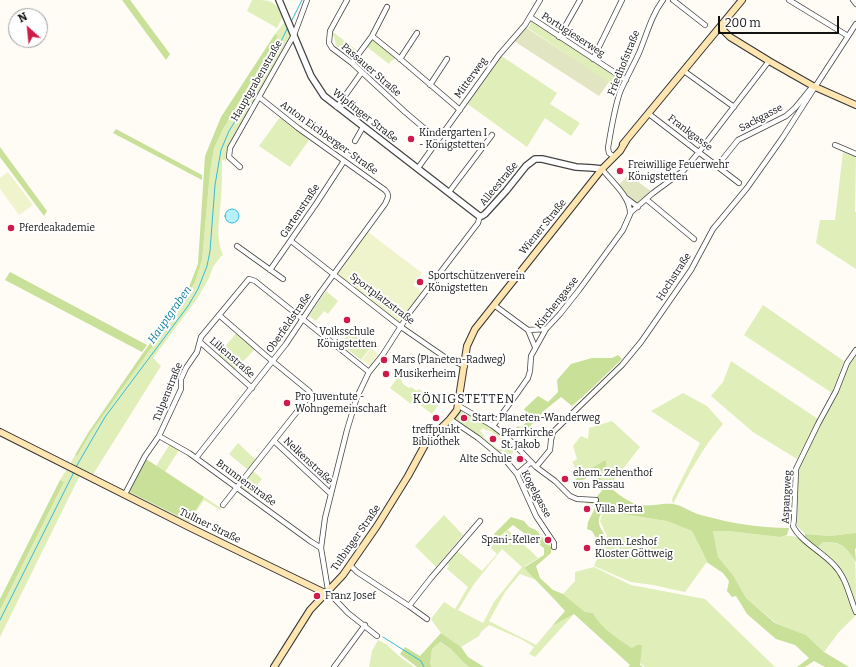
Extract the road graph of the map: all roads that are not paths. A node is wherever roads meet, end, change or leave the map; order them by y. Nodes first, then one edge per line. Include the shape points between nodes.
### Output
1 (279, 0) edge
2 (307, 0) edge
3 (347, 0) edge
4 (540, 0) edge
5 (580, 0) edge
6 (622, 0) edge
7 (663, 0) edge
8 (673, 0) edge
9 (742, 0) edge
10 (789, 0) edge
11 (853, 0) edge
12 (856, 4) edge
13 (387, 7) dead end
14 (530, 17) junction
15 (705, 24) dead end
16 (856, 24) edge
17 (718, 30) junction
18 (417, 33) dead end
19 (294, 34) junction
20 (372, 36) junction
21 (848, 36) junction
22 (560, 37) junction
23 (400, 59) junction
24 (447, 59) dead end
25 (593, 59) junction
26 (769, 61) junction
27 (352, 63) junction
28 (684, 71) junction
29 (362, 72) junction
30 (626, 80) junction
31 (430, 84) junction
32 (814, 86) junction
33 (260, 97) junction
34 (856, 105) edge
35 (337, 107) junction
36 (734, 107) junction
37 (460, 110) junction
38 (649, 114) junction
39 (363, 127) junction
40 (492, 135) dead end
41 (355, 140) dead end
42 (438, 140) junction
43 (835, 145) dead end
44 (699, 152) junction
45 (856, 154) edge
46 (612, 156) junction
47 (344, 161) junction
48 (718, 165) junction
49 (240, 167) dead end
50 (418, 168) junction
51 (602, 169) junction
52 (739, 183) dead end
53 (449, 192) junction
54 (388, 193) joint
55 (626, 198) junction
56 (646, 199) junction
57 (638, 207) junction
58 (630, 214) junction
59 (480, 216) junction
60 (694, 239) dead end
61 (291, 241) junction
62 (236, 246) dead end
63 (270, 270) junction
64 (334, 274) junction
65 (283, 279) dead end
66 (494, 305) junction
67 (219, 315) junction
68 (304, 319) junction
69 (401, 327) junction
70 (546, 329) junction
71 (528, 330) junction
72 (200, 342) junction
73 (535, 348) junction
74 (856, 350) edge
75 (273, 362) junction
76 (465, 366) junction
77 (369, 372) junction
78 (252, 388) junction
79 (459, 406) junction
80 (450, 419) junction
81 (493, 426) junction
82 (0, 432) edge
83 (159, 436) junction
84 (274, 441) junction
85 (196, 458) junction
86 (531, 462) junction
87 (536, 467) junction
88 (517, 474) junction
89 (237, 487) junction
90 (124, 494) junction
91 (331, 494) junction
92 (596, 500) dead end
93 (223, 505) dead end
94 (480, 521) dead end
95 (554, 547) dead end
96 (321, 548) junction
97 (350, 565) junction
98 (327, 591) junction
99 (409, 606) junction
100 (856, 612) edge
101 (427, 620) dead end
102 (365, 625) junction
103 (377, 636) dead end
104 (274, 667) edge
105 (334, 667) edge

1 - 19 street, Wipfinger Straße
2 - 19 street, Hauptgrabenstraße
3 - 27 street, Passauer Straße via 330,31 329,43 335,51
4 - 14 street, Mitterweg
5 - 22 street
6 - 25 street
7 - 30 street, Friedhofstraße via 656,9
8 - 15 street
9 - 17 main road, Wiener Straße
10 - 21 street
11 - 12 street
13 - 20 street
14 - 22 street, Portugieserweg
14 - 37 street, Mitterweg
16 - 21 street
17 - 26 main road via 723,36 730,37
17 - 28 main road, Wiener Straße
18 - 23 street
19 - 33 street, Hauptgrabenstraße
19 - 35 street, Wipfinger Straße via 316,86
20 - 23 street
20 - 27 street
21 - 32 street
22 - 25 street, Portugieserweg
23 - 31 street
24 - 31 street
25 - 30 street, Portugieserweg
26 - 32 main road
26 - 36 street, Kirchengasse
27 - 29 street, Passauer Straße
28 - 36 street
28 - 38 main road, Wiener Straße
29 - 35 street
29 - 42 street, Passauer Straße
30 - 46 street, Friedhofstraße via 616,106 611,131 608,152
31 - 37 street
32 - 34 main road
32 - 48 street, Sackgasse via 786,116 738,140
32 - 87 street, Hochstraße via 783,136 713,229 691,270 641,342 622,365 553,432 550,450
33 - 47 street, Anton Eichberger-Straße
33 - 49 street, Hauptgrabenstraße via 230,148 229,158
35 - 39 street, Wipfinger Straße
36 - 44 street, Kirchengasse
37 - 42 street, Mitterweg
38 - 44 street, Frankgasse
38 - 46 main road, Wiener Straße via 622,148
39 - 41 street
39 - 50 street, Wipfinger Straße
40 - 53 street
42 - 50 street, Mitterweg
43 - 45 street
44 - 48 street, Frankgasse
44 - 56 street, Kirchengasse via 677,176
46 - 51 main road, Wiener Straße
47 - 54 street, Anton Eichberger-Straße
47 - 61 street, Gartenstraße
48 - 52 street, Frankgasse
50 - 53 street, Wipfinger Straße
51 - 55 street
51 - 59 street, Alleestraße via 572,167 535,159 485,214
51 - 66 main road, Wiener Straße
53 - 59 street, Wipfinger Straße
54 - 64 street, Oberfeldstraße via 385,204
55 - 57 street
55 - 58 street
56 - 57 street, Kirchengasse
56 - 60 street
57 - 58 street, Kirchengasse
58 - 70 street, Kirchengasse via 623,230 579,290
59 - 69 street via 478,223
61 - 63 street, Gartenstraße
61 - 64 street, Sportplatzstraße
62 - 63 street
63 - 65 street
64 - 68 street, Oberfeldstraße
64 - 69 street, Sportplatzstraße
66 - 71 street
66 - 76 main road, Wiener Straße via 472,334
67 - 68 street, Tulpenstraße via 250,279
67 - 72 street, Tulpenstraße via 201,337
67 - 75 street
68 - 75 street, Oberfeldstraße
68 - 77 street
69 - 76 street, Sportplatzstraße via 446,358
69 - 77 street
70 - 71 street
70 - 73 street, Kirchengasse
71 - 73 street
72 - 78 street, Lilienstraße
72 - 83 street, Tulpenstraße via 181,379 181,389
73 - 81 street, Kirchengasse via 531,356 528,378
74 - 100 street, Aspangweg via 847,363 836,391 796,469 793,526 840,572
75 - 78 street, Oberfeldstraße
75 - 84 street via 311,394
76 - 79 main road, Wiener Straße
77 - 91 street via 351,415
78 - 85 street, Oberfeldstraße
79 - 80 main road, Tulbinger Straße
79 - 81 street
80 - 88 street, Kogelgasse via 498,453
80 - 97 main road, Tulbinger Straße via 426,443 390,507
81 - 86 street
82 - 90 main road, Tullner Straße
83 - 85 street, Brunnenstraße
83 - 90 street, Tulpenstraße
84 - 89 street
84 - 91 street, Nelkenstraße
85 - 89 street, Brunnenstraße
86 - 87 street
86 - 88 street
87 - 92 street via 570,496
88 - 95 street, Kogelgasse via 536,516 554,543
89 - 93 street
89 - 96 street, Brunnenstraße
90 - 98 main road, Tullner Straße
91 - 96 street
94 - 99 street
96 - 98 street
97 - 98 main road, Tulbinger Straße
97 - 99 street via 368,580
98 - 102 street via 348,613
98 - 104 main road, Tulbinger Straße via 304,618
99 - 101 street
102 - 103 street
102 - 105 street

